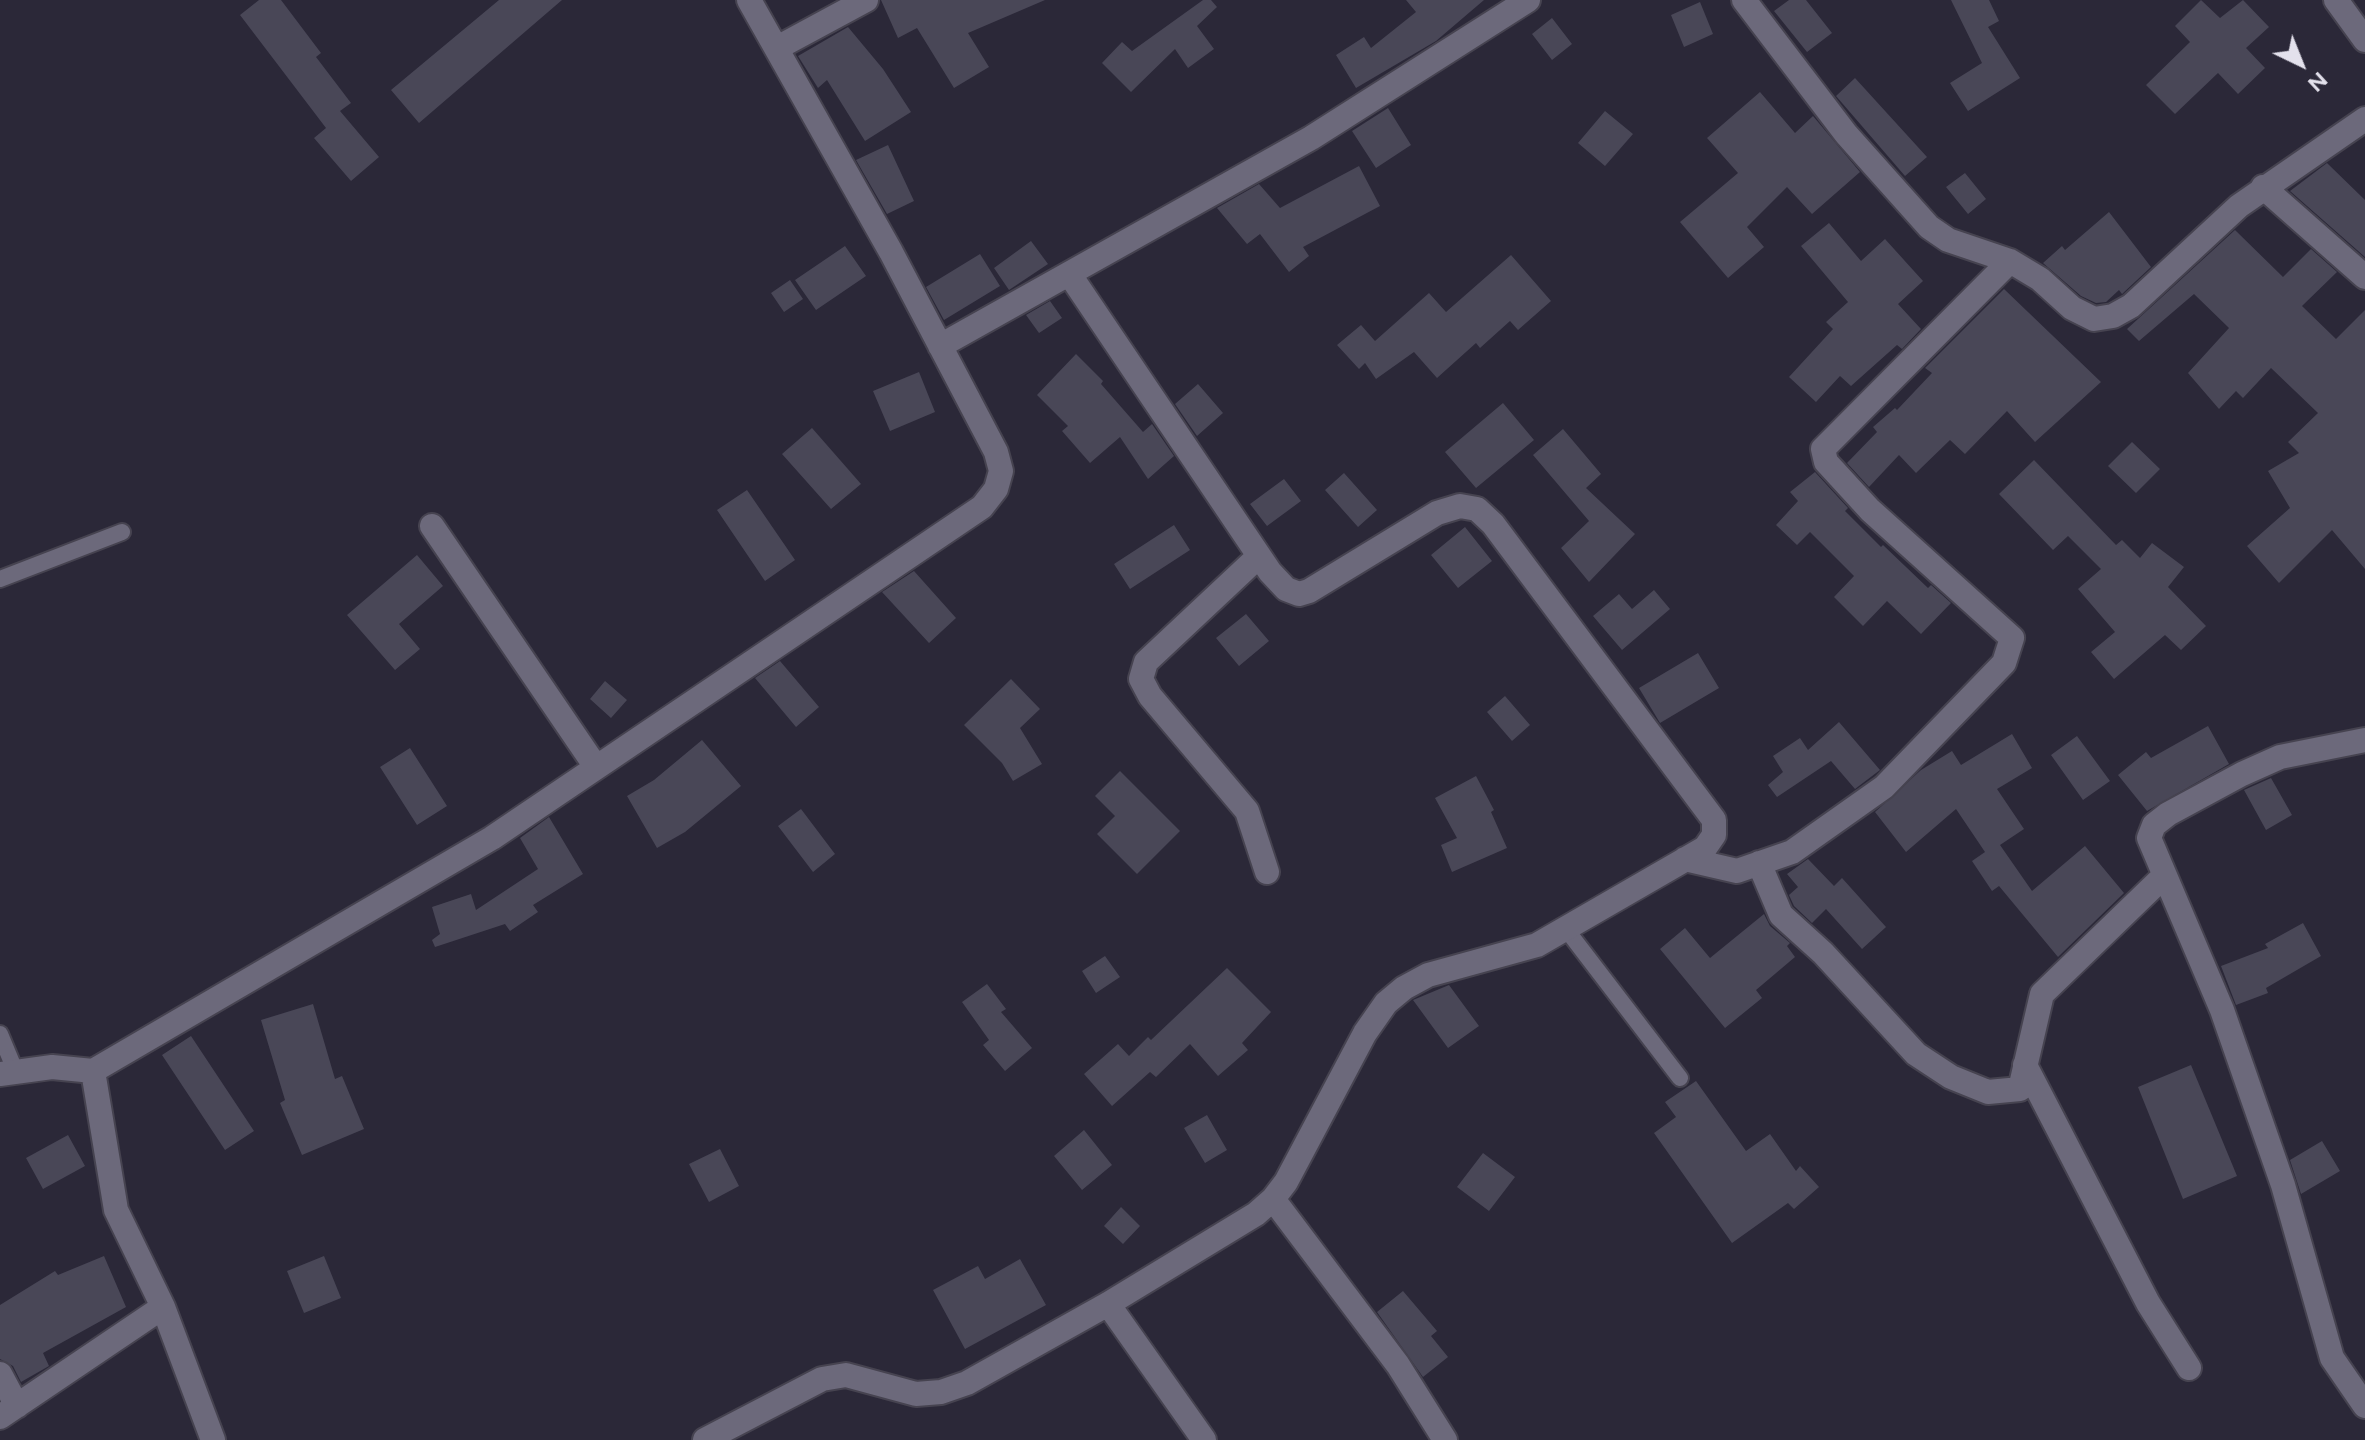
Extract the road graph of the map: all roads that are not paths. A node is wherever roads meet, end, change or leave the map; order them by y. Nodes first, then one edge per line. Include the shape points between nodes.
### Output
1 (749, 0) edge
2 (866, 0) edge
3 (1528, 0) edge
4 (1744, 0) edge
5 (2336, 0) edge
6 (2365, 40) edge
7 (777, 48) junction
8 (2365, 119) edge
9 (2263, 187) junction
10 (2010, 261) junction
11 (1070, 275) junction
12 (2365, 277) edge
13 (940, 346) junction
14 (432, 526) dead end
15 (122, 532) dead end
16 (1259, 556) junction
17 (0, 579) edge
18 (2365, 740) edge
19 (596, 767) junction
20 (1685, 859) junction
21 (1759, 863) junction
22 (1267, 872) dead end
23 (2164, 876) junction
24 (1566, 929) junction
25 (0, 1034) edge
26 (2025, 1065) junction
27 (93, 1071) junction
28 (8, 1072) edge
29 (1680, 1078) dead end
30 (1273, 1199) junction
31 (1108, 1304) junction
32 (163, 1307) junction
33 (2189, 1368) dead end
34 (0, 1374) edge
35 (2365, 1406) edge
36 (8, 1412) edge
37 (213, 1440) edge
38 (705, 1440) edge
39 (1204, 1440) edge
40 (1445, 1440) edge

1 - 7 street
2 - 7 street
3 - 11 street via 1311,138
4 - 10 street via 1846,134 1929,227 1948,240
5 - 6 street
7 - 13 street
8 - 9 street
9 - 10 street via 2131,306 2113,316 2094,319 2072,308
9 - 12 street
10 - 21 street via 1823,449 1826,462 1870,510 2012,638 2004,663 1884,787 1792,852
11 - 13 street
11 - 16 street
13 - 19 street via 1001,471 982,507
14 - 19 street
15 - 17 lane
16 - 20 street via 1286,589 1299,594 1437,513 1460,506 1477,509 1714,820 1714,835 1705,848
16 - 22 street via 1146,662 1141,679 1247,811
18 - 23 street via 2280,757 2168,814 2154,825 2149,838
19 - 27 street via 492,838
20 - 21 street via 1737,871
20 - 24 street
21 - 26 street via 1781,915 1916,1054 1951,1077 1988,1092 2020,1089
23 - 26 street via 2042,994
23 - 35 street via 2222,1010 2283,1185 2332,1358
24 - 29 lane
24 - 30 street via 1517,953 1428,975 1386,1003
25 - 28 lane
26 - 33 street via 2148,1303
27 - 28 street via 52,1067
27 - 32 street via 116,1210
30 - 31 street
30 - 40 street via 1398,1365
31 - 38 street via 967,1383 941,1392 916,1394 846,1375 822,1379
31 - 39 street
32 - 36 street
32 - 37 street
34 - 36 street

